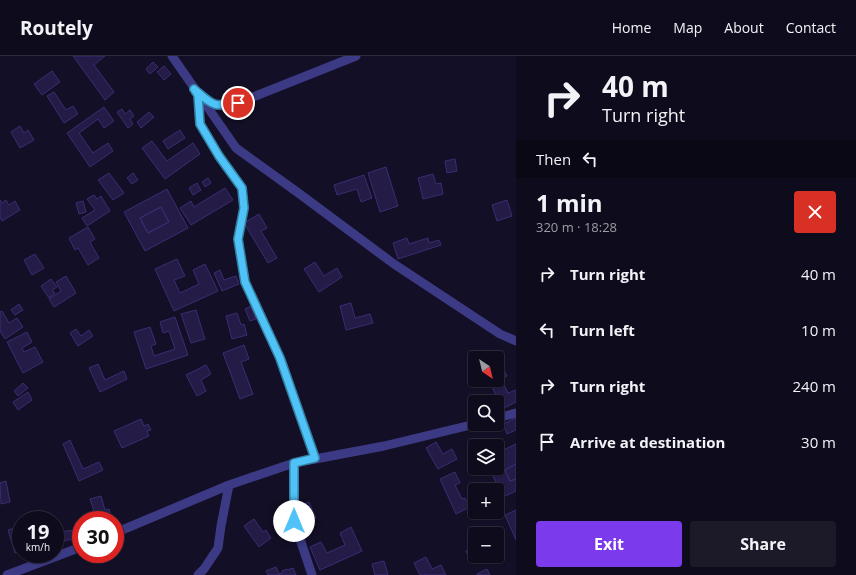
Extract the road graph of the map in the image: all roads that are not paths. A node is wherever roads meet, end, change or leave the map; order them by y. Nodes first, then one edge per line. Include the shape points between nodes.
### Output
1 (172, 56) edge
2 (356, 56) edge
3 (196, 92) junction
4 (516, 341) edge
5 (516, 413) edge
6 (504, 416) edge
7 (468, 426) edge
8 (315, 458) junction
9 (294, 463) junction
10 (229, 485) junction
11 (124, 529) edge
12 (72, 550) edge
13 (7, 575) edge
14 (198, 575) edge
15 (312, 575) edge

1 - 3 street
2 - 3 street via 238,103 213,105
3 - 4 street via 236,148 394,264 500,334
3 - 8 street via 200,124 242,188 244,208 238,239 245,282 280,358
5 - 6 street
7 - 8 street via 384,446
8 - 9 street
9 - 10 street
9 - 15 street via 294,521
10 - 11 street
10 - 14 street via 218,548
12 - 13 street

